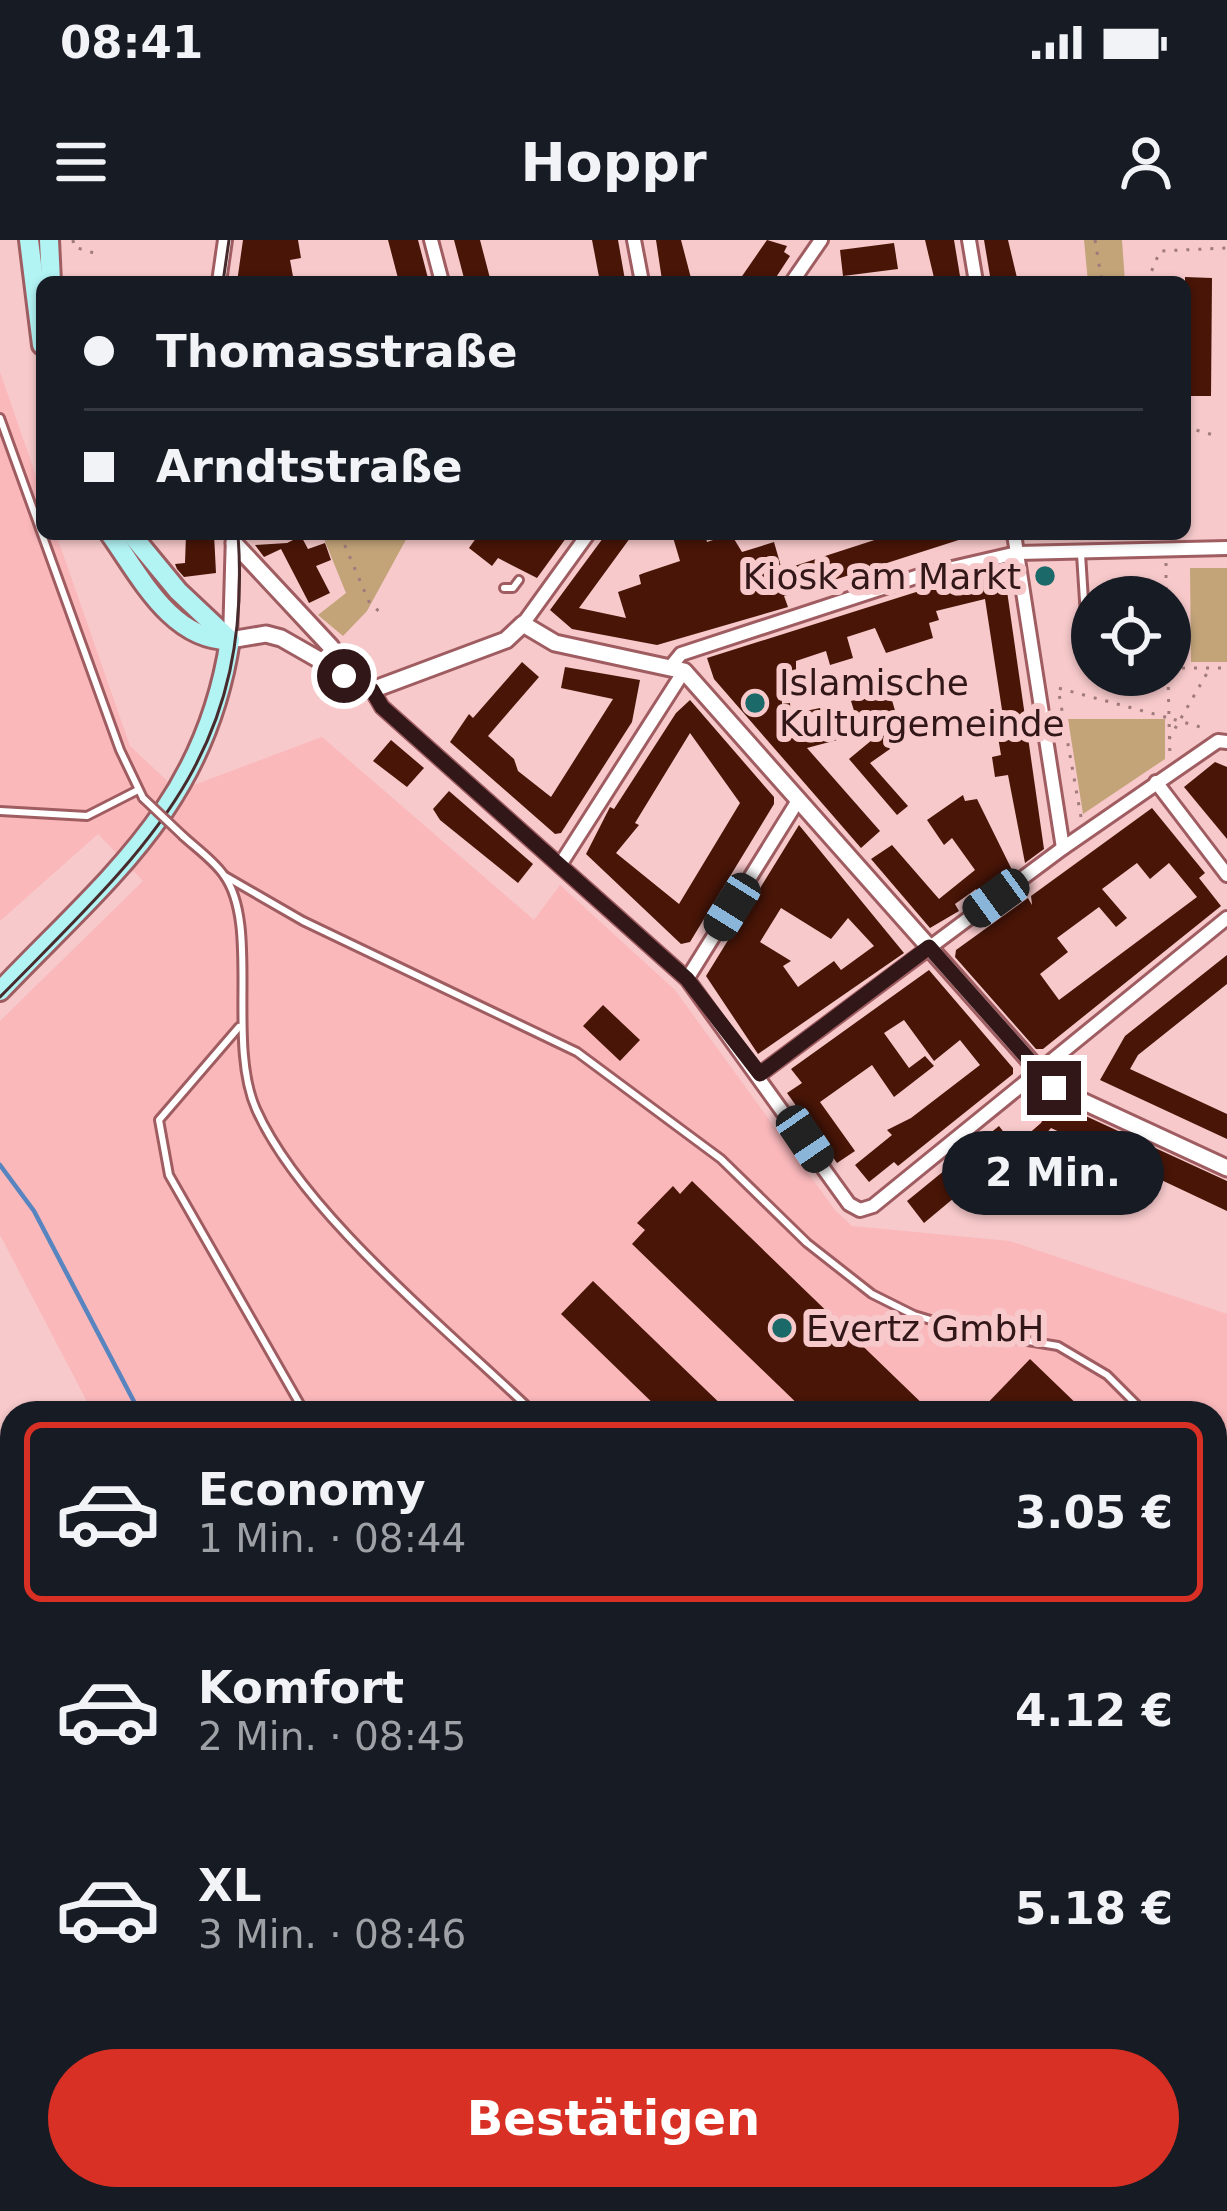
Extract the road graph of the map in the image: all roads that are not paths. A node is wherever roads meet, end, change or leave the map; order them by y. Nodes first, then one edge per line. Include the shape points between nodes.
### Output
1 (29, 240) edge
2 (50, 240) edge
3 (225, 240) edge
4 (430, 240) edge
5 (634, 240) edge
6 (821, 240) edge
7 (969, 240) edge
8 (51, 276) edge
9 (220, 276) edge
10 (440, 276) edge
11 (641, 276) edge
12 (796, 276) edge
13 (975, 276) edge
14 (36, 297) edge
15 (0, 418) edge
16 (36, 514) edge
17 (46, 540) edge
18 (114, 540) edge
19 (136, 540) edge
20 (234, 540) edge
21 (236, 540) edge
22 (584, 540) edge
23 (1015, 540) edge
24 (1227, 548) edge
25 (1082, 551) junction
26 (1017, 553) junction
27 (1083, 576) edge
28 (519, 580) dead end
29 (504, 588) dead end
30 (523, 624) junction
31 (230, 640) junction
32 (678, 668) junction
33 (335, 670) junction
34 (372, 690) junction
35 (1222, 742) edge
36 (1156, 782) junction
37 (141, 794) junction
38 (799, 799) junction
39 (0, 812) edge
40 (1063, 848) junction
41 (560, 865) junction
42 (225, 875) junction
43 (1227, 875) edge
44 (1227, 918) edge
45 (929, 947) junction
46 (687, 979) junction
47 (0, 991) edge
48 (239, 1027) junction
49 (1037, 1071) junction
50 (760, 1074) junction
51 (1227, 1168) edge
52 (298, 1401) edge
53 (522, 1401) edge
54 (1133, 1401) edge

1 - 14 main road
2 - 8 main road
3 - 9 street
4 - 10 street
5 - 11 street
6 - 12 street
7 - 13 street
15 - 16 lane
17 - 37 lane
18 - 31 main road via 140,580 193,633
19 - 31 main road
20 - 31 street
21 - 33 street via 331,647
22 - 30 street
23 - 26 street
24 - 25 street
25 - 26 street
25 - 27 lane
26 - 32 street via 922,575 680,654
26 - 40 street
28 - 29 lane
30 - 32 street via 555,643
30 - 34 street via 506,640
31 - 33 street via 281,638
31 - 47 main road via 206,735 167,811
32 - 38 street
32 - 41 street
33 - 34 street
34 - 41 street
35 - 36 street
36 - 40 street
36 - 43 street
37 - 39 lane via 77,817
37 - 42 lane, bridge
38 - 45 street
38 - 46 street
40 - 45 street
41 - 46 street
42 - 48 lane via 238,914
42 - 54 lane via 303,921 577,1052 721,1160 872,1294 967,1331 1058,1346
44 - 49 street
45 - 49 street
45 - 50 street
46 - 50 street
48 - 52 lane via 159,1120 169,1175
48 - 53 lane via 254,1105 282,1159
49 - 50 street via 860,1210
49 - 51 street via 1054,1088

